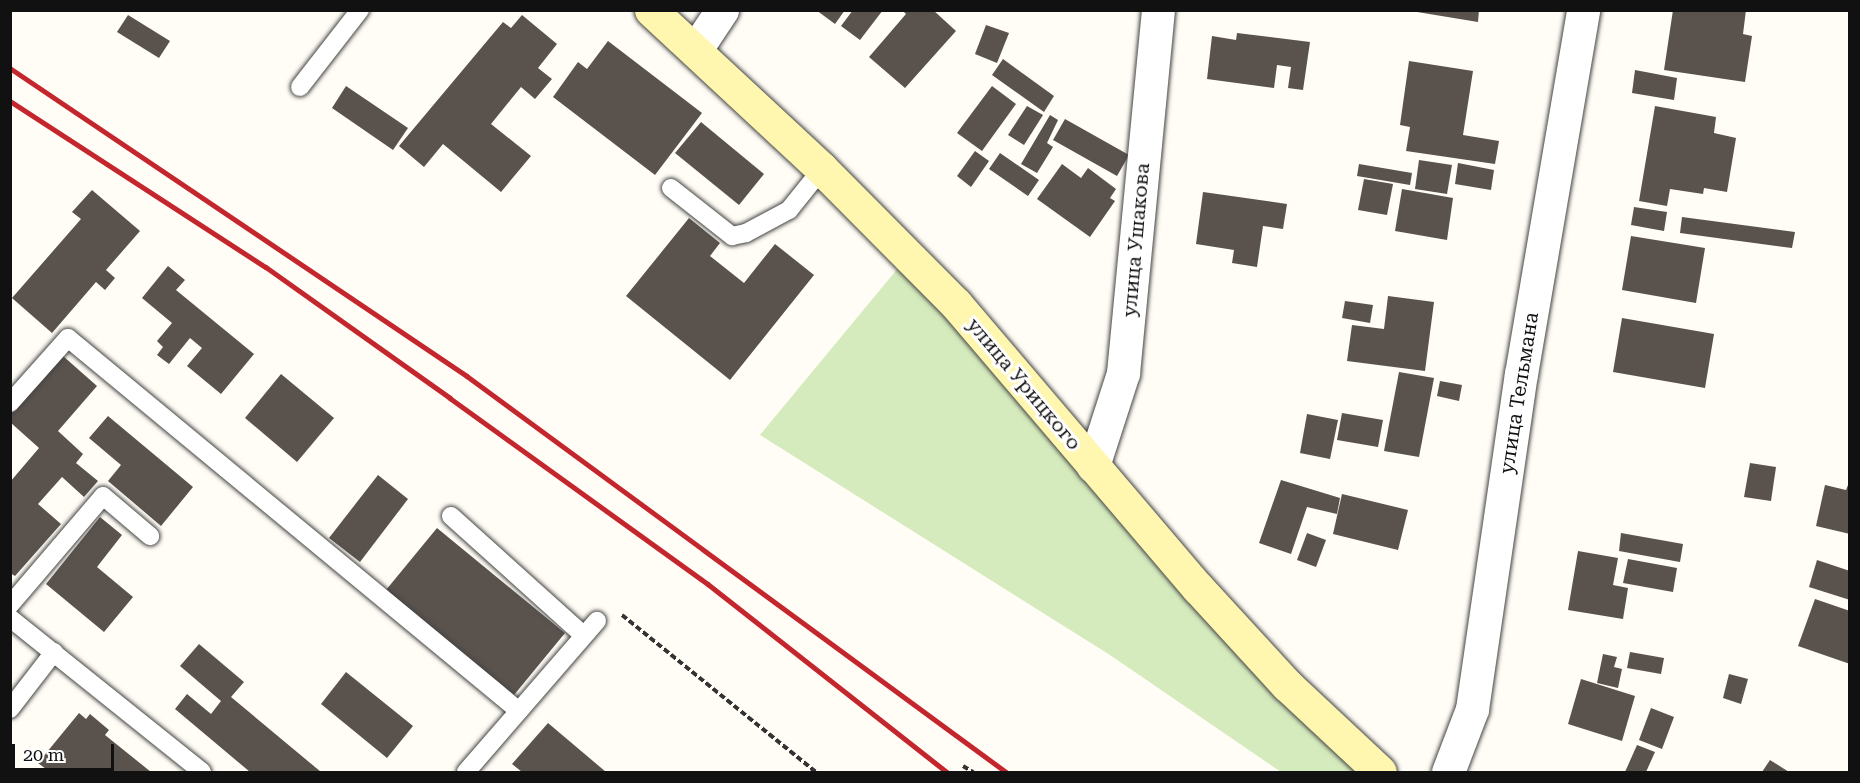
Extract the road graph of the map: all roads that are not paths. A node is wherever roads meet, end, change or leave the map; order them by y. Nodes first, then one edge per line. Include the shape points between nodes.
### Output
1 (360, 10) edge
2 (651, 10) edge
3 (722, 10) edge
4 (1158, 10) edge
5 (1583, 10) edge
6 (696, 48) junction
7 (300, 87) dead end
8 (822, 168) junction
9 (671, 188) dead end
10 (10, 403) edge
11 (1093, 466) junction
12 (451, 516) dead end
13 (150, 536) dead end
14 (10, 605) edge
15 (10, 618) edge
16 (597, 621) dead end
17 (582, 634) junction
18 (54, 652) junction
19 (10, 709) edge
20 (519, 711) junction
21 (202, 772) edge
22 (466, 772) edge
23 (1380, 772) edge
24 (1448, 772) edge

1 - 7 lane
2 - 6 street, улица Урицкого
3 - 6 street
4 - 11 street, улица Ушакова via 1123,373
5 - 24 street, улица Тельмана via 1521,374 1472,710
6 - 8 street, улица Урицкого
8 - 9 lane via 789,210 746,233 732,236
8 - 11 street, улица Урицкого via 956,304
10 - 20 lane via 68,338
11 - 23 street, улица Урицкого via 1287,685
12 - 17 lane
13 - 14 lane via 103,496
15 - 18 lane
16 - 17 lane
17 - 20 lane
18 - 19 lane
18 - 21 lane
20 - 22 lane

